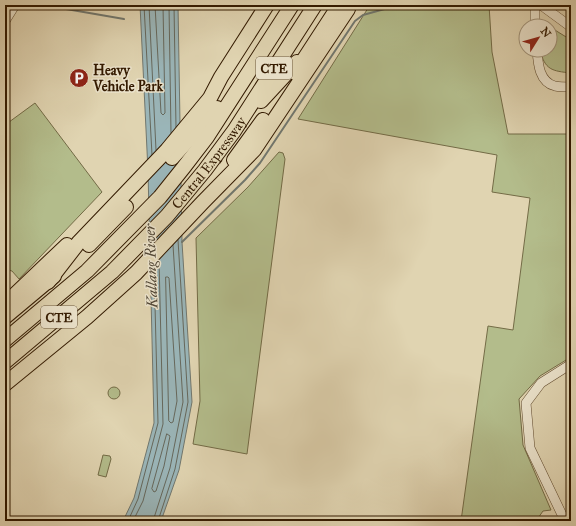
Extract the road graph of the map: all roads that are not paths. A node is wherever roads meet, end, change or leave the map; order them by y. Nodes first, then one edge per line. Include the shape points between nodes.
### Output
1 (8, 5) edge
2 (16, 5) edge
3 (267, 5) edge
4 (292, 5) edge
5 (314, 5) edge
6 (535, 5) edge
7 (540, 5) edge
8 (344, 7) edge
9 (5, 9) edge
10 (535, 18) edge
11 (5, 21) edge
12 (571, 27) edge
13 (312, 45) junction
14 (538, 58) edge
15 (571, 87) edge
16 (234, 131) junction
17 (201, 135) junction
18 (203, 202) junction
19 (99, 222) junction
20 (5, 304) edge
21 (5, 317) edge
22 (5, 340) edge
23 (5, 362) edge
24 (571, 364) edge
25 (5, 384) edge
26 (565, 521) edge

1 - 9 street
2 - 11 street
3 - 19 highway via 221,77 195,112
4 - 17 highway, CTE via 250,69
5 - 16 highway, Central Expressway / CTE
6 - 10 street
7 - 12 street
8 - 13 highway
8 - 18 highway via 254,150
13 - 16 highway
13 - 18 highway via 286,87
14 - 15 street via 540,72 550,84
16 - 23 highway, Central Expressway / CTE via 167,216 127,258
17 - 19 highway
17 - 22 highway, Central Expressway / CTE via 184,167 160,197 69,288
18 - 25 highway via 136,272 87,317
19 - 20 highway
19 - 21 highway via 44,285
24 - 26 street via 541,382 526,403 530,448

